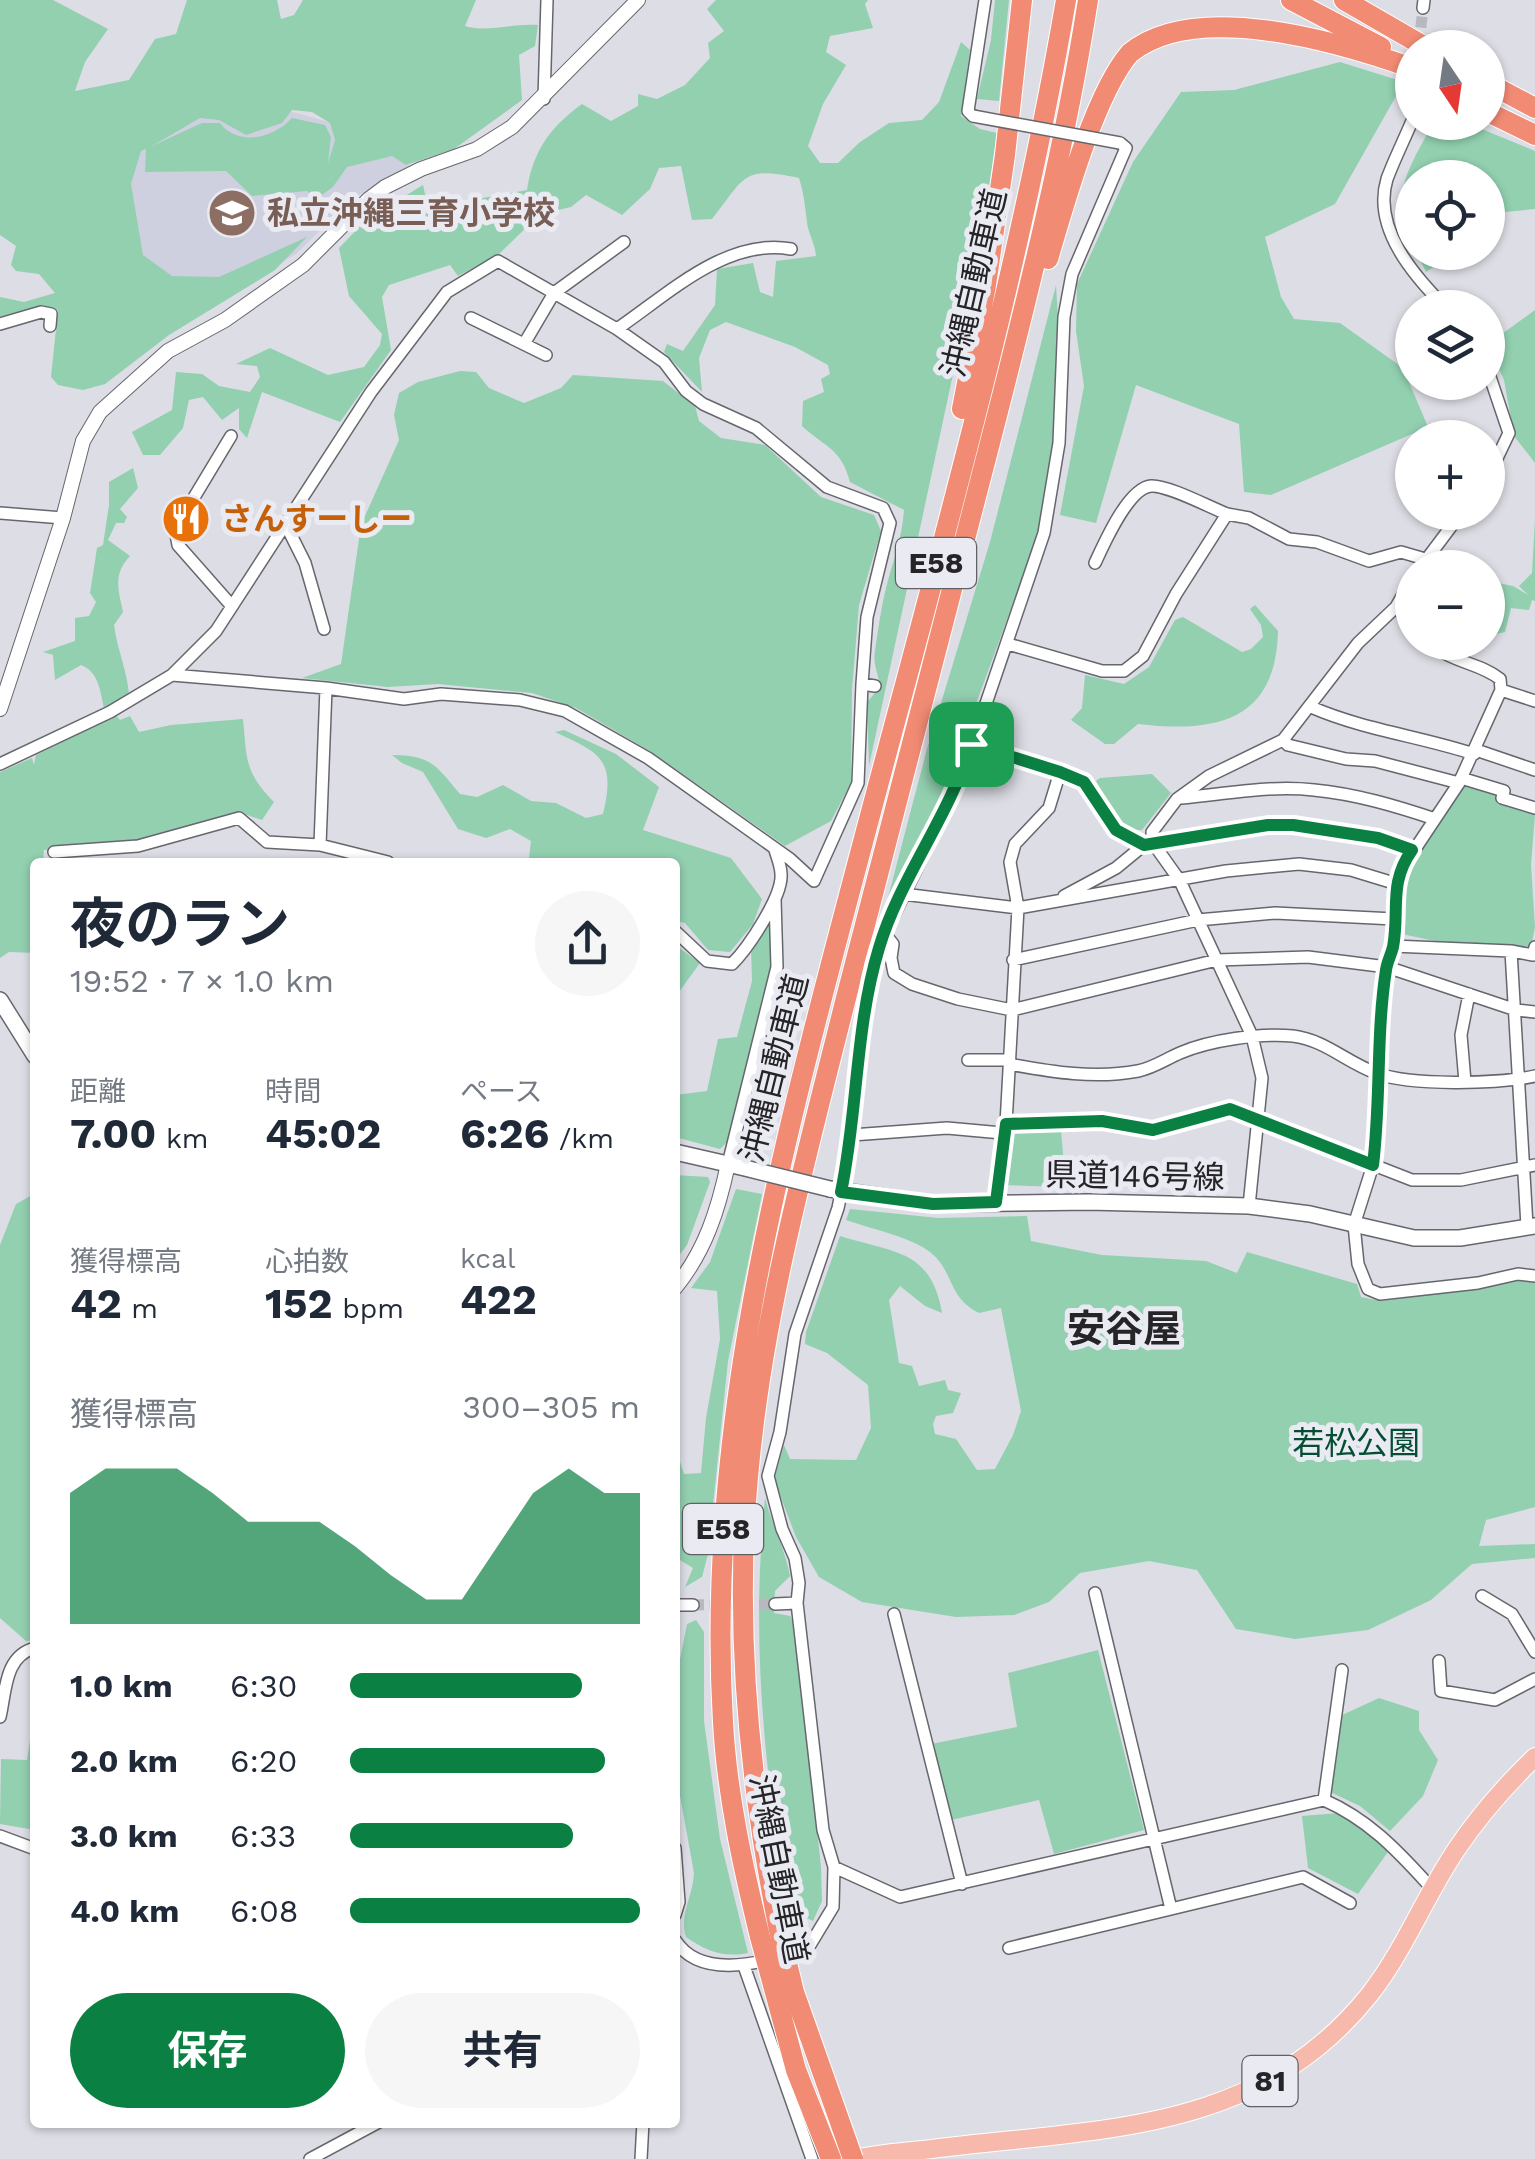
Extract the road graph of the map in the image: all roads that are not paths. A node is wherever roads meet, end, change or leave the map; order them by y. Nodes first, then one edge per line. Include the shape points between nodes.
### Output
1 (547, 0) edge
2 (638, 0) edge
3 (985, 0) edge
4 (1022, 0) edge
5 (1066, 0) edge
6 (1088, 0) edge
7 (1290, 0) edge
8 (1344, 0) edge
9 (1364, 7) edge
10 (1399, 30) edge
11 (1395, 57) edge
12 (1395, 61) edge
13 (1505, 92) edge
14 (544, 98) junction
15 (1535, 108) edge
16 (1505, 120) edge
17 (1535, 135) edge
18 (1404, 140) edge
19 (624, 242) dead end
20 (791, 250) dead end
21 (1429, 290) edge
22 (554, 293) junction
23 (1022, 316) junction
24 (471, 318) dead end
25 (0, 324) edge
26 (50, 326) dead end
27 (617, 329) junction
28 (524, 344) junction
29 (546, 356) dead end
30 (231, 436) dead end
31 (964, 456) junction
32 (0, 513) edge
33 (1227, 514) junction
34 (63, 518) junction
35 (285, 523) junction
36 (1448, 530) edge
37 (1432, 550) edge
38 (1395, 554) edge
39 (1095, 563) dead end
40 (230, 604) junction
41 (1395, 608) edge
42 (324, 629) dead end
43 (1008, 644) junction
44 (1457, 660) edge
45 (172, 675) junction
46 (326, 688) junction
47 (1501, 690) junction
48 (1535, 700) edge
49 (1311, 706) junction
50 (0, 708) edge
51 (954, 732) tunnel mouth
52 (1283, 740) junction
53 (971, 744) junction
54 (1475, 752) junction
55 (0, 764) edge
56 (1535, 770) edge
57 (1060, 772) junction
58 (1460, 781) junction
59 (1177, 798) junction
60 (1535, 808) edge
61 (1435, 819) junction
62 (320, 844) junction
63 (1148, 844) junction
64 (774, 850) junction
65 (1412, 850) junction
66 (54, 852) dead end
67 (373, 858) edge
68 (1180, 881) junction
69 (1396, 884) junction
70 (902, 894) junction
71 (775, 899) junction
72 (1050, 902) junction
73 (1018, 908) junction
74 (1394, 919) junction
75 (1198, 920) junction
76 (885, 934) junction
77 (680, 937) edge
78 (1393, 946) junction
79 (1511, 951) junction
80 (1534, 953) edge
81 (1013, 960) junction
82 (1217, 960) junction
83 (1386, 966) junction
84 (1469, 994) junction
85 (0, 1000) edge
86 (1012, 1010) junction
87 (1516, 1010) junction
88 (1535, 1012) edge
89 (1252, 1036) junction
90 (30, 1048) edge
91 (968, 1060) dead end
92 (1009, 1062) junction
93 (1377, 1074) junction
94 (1535, 1076) edge
95 (1519, 1079) junction
96 (1465, 1082) junction
97 (1528, 1119) edge
98 (1259, 1120) junction
99 (1004, 1128) junction
100 (852, 1135) junction
101 (680, 1153) edge
102 (728, 1164) junction
103 (1373, 1165) junction
104 (1529, 1166) edge
105 (836, 1190) junction
106 (996, 1202) junction
107 (1249, 1206) junction
108 (1354, 1225) junction
109 (1531, 1226) edge
110 (1535, 1276) edge
111 (680, 1281) edge
112 (1095, 1593) dead end
113 (1482, 1596) dead end
114 (797, 1603) junction
115 (774, 1604) tunnel mouth
116 (680, 1605) edge
117 (693, 1605) tunnel mouth
118 (894, 1614) dead end
119 (30, 1649) edge
120 (1535, 1652) edge
121 (1439, 1660) dead end
122 (1342, 1670) dead end
123 (2, 1679) edge
124 (1535, 1680) edge
125 (0, 1718) edge
126 (1535, 1757) edge
127 (1324, 1800) junction
128 (0, 1836) edge
129 (1154, 1840) junction
130 (30, 1846) edge
131 (834, 1868) junction
132 (962, 1884) junction
133 (1436, 1886) junction
134 (1350, 1903) dead end
135 (1171, 1909) junction
136 (769, 1934) junction
137 (680, 1947) edge
138 (1009, 1948) dead end
139 (744, 1966) junction
140 (368, 2128) edge
141 (643, 2128) edge
142 (310, 2159) edge
143 (641, 2159) edge
144 (812, 2159) edge
145 (831, 2159) edge
146 (854, 2159) edge

1 - 14 street
2 - 14 street
3 - 43 street, bridge via 968,111 1126,148 1072,274 1051,498
4 - 31 highway via 994,229 959,426
5 - 31 highway, 沖縄自動車道 / E58
6 - 23 highway, 沖縄自動車道 / E58 via 1076,82
7 - 11 highway
8 - 9 highway
9 - 10 highway
12 - 23 highway via 1334,40 1214,16 1154,32 1110,84 1036,298
13 - 15 highway
14 - 34 street via 496,139 369,198 303,264 226,320 168,350 131,382 100,412 83,442
16 - 17 highway
18 - 21 street via 1386,184 1388,230
19 - 22 street
20 - 27 street via 770,245 718,260
22 - 27 street
22 - 28 street
22 - 35 street via 498,261 447,292
23 - 136 highway, 沖縄自動車道 / E58 via 793,1211 754,1424 743,1559 746,1711
24 - 28 street
25 - 26 street via 41,312 51,314
27 - 64 street via 664,362 703,404 756,428 827,487 883,508 890,523 867,617 858,783 814,881
28 - 29 street
30 - 40 street via 175,528 178,545
31 - 136 highway, 沖縄自動車道 / E58 via 790,1123 732,1424 721,1552 723,1726 731,1794
32 - 34 street
33 - 38 street via 1369,560
33 - 39 street via 1153,486 1139,490
33 - 43 street via 1143,656 1124,671
34 - 50 street
35 - 40 street
35 - 42 street via 305,562
36 - 37 street
40 - 45 street via 216,630
41 - 49 street via 1358,643
43 - 53 street
44 - 47 street via 1490,671
45 - 46 street
45 - 55 street
46 - 62 street
46 - 64 street via 404,700 441,694 520,700 565,712 648,758
47 - 48 street
47 - 54 street
49 - 52 street
49 - 54 street via 1351,724
51 - 53 street
52 - 58 street
52 - 59 street
53 - 57 street
53 - 70 street via 960,780
54 - 56 street
54 - 58 street
57 - 63 street via 1084,782 1116,830
57 - 73 street via 1049,808 1015,844 1010,862
58 - 60 street via 1504,791 1502,798
58 - 61 street
59 - 61 street via 1310,789
59 - 63 street
61 - 65 street
62 - 66 street via 267,842 239,818 138,846
62 - 67 street
63 - 65 street via 1293,825
63 - 68 street
63 - 72 street
64 - 71 street via 782,876
65 - 69 street
68 - 69 street via 1299,864
68 - 72 street
68 - 75 street
69 - 74 street
70 - 73 street
70 - 76 street
71 - 77 street via 732,964 707,961
71 - 102 street via 777,966
72 - 73 street
73 - 81 street
74 - 75 street via 1275,912
74 - 78 street
75 - 81 street
75 - 82 street
76 - 86 street via 893,944 894,973 912,984
76 - 100 street via 866,1004
78 - 79 street
78 - 83 street
79 - 80 street
79 - 87 street
81 - 86 street
82 - 83 street via 1308,957
82 - 86 street
82 - 89 street
83 - 84 street
83 - 93 street
84 - 87 street
84 - 96 street via 1461,1035
85 - 90 main road
86 - 92 street
87 - 88 street
87 - 95 street
89 - 92 street via 1120,1074
89 - 93 street via 1319,1042
89 - 98 street via 1262,1078
91 - 92 street
92 - 99 street
93 - 96 street
93 - 103 street
94 - 95 street
95 - 96 street
95 - 97 street
97 - 104 street
98 - 99 street via 1230,1109 1153,1130 1102,1121
98 - 103 street
98 - 107 street
99 - 100 street
99 - 106 street
100 - 105 street
101 - 102 main road, 県道146号線
102 - 105 main road, 県道146号線, bridge
102 - 111 street via 711,1228
103 - 104 street via 1434,1182
103 - 108 street
104 - 109 street
105 - 106 main road, 県道146号線 via 933,1204
105 - 114 street via 832,1230 795,1334 768,1476 795,1558
106 - 107 main road, 県道146号線
107 - 108 main road, 県道146号線
108 - 109 main road, 県道146号線 via 1435,1238
108 - 110 street via 1358,1264 1368,1289 1380,1294
112 - 129 street
113 - 120 street via 1512,1614
114 - 115 street
114 - 131 street
116 - 117 street
118 - 132 street
119 - 123 street
121 - 124 street via 1441,1691 1495,1700
122 - 127 street
123 - 125 street
126 - 133 main road, 81 via 1454,1852
127 - 129 street
127 - 133 street via 1383,1836
128 - 130 street
129 - 132 street
129 - 135 street
131 - 132 street via 900,1896
131 - 139 street via 833,1907 807,1950
133 - 146 main road, 81 via 1353,2013 1297,2063 1250,2091 1148,2123
134 - 135 street via 1303,1877
135 - 138 street
136 - 145 highway, 沖縄自動車道 / E58, bridge via 796,2070
136 - 146 highway, 沖縄自動車道 / E58, bridge
137 - 139 street via 704,1961
139 - 144 street
140 - 142 street
141 - 143 street

